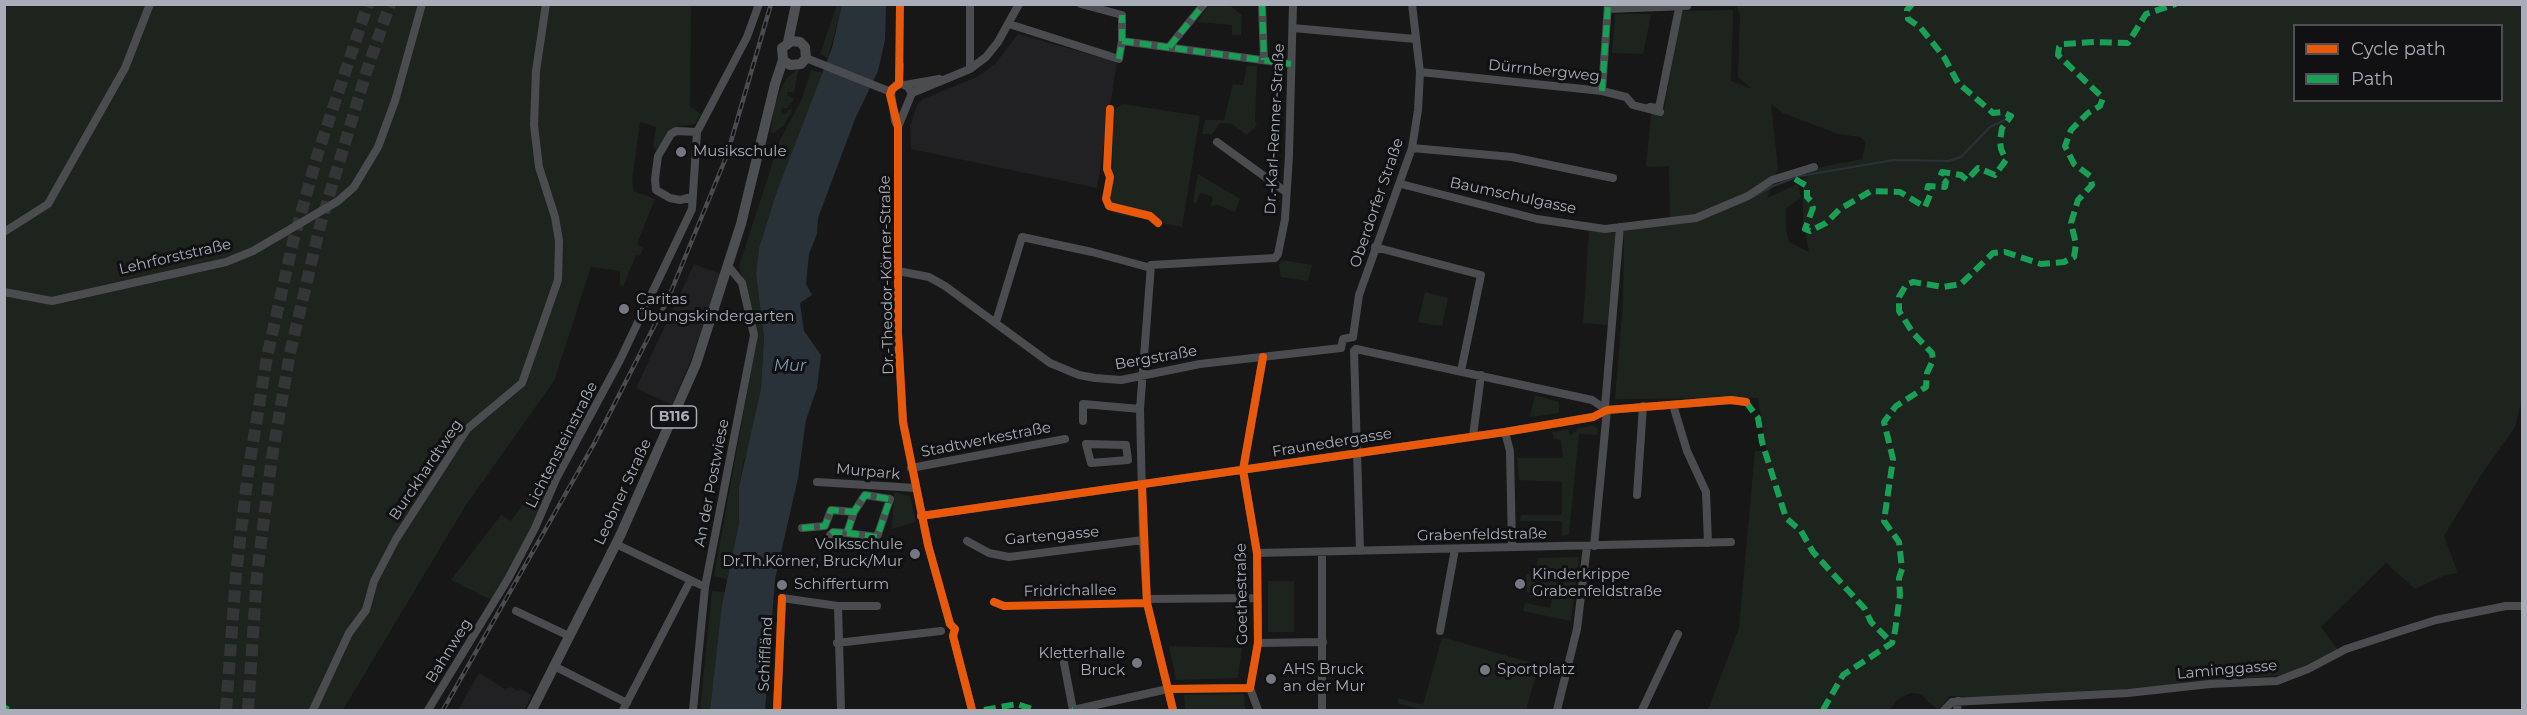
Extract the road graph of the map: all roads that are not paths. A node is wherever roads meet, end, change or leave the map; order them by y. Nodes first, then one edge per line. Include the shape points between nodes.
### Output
1 (150, 4) edge
2 (422, 4) edge
3 (546, 4) edge
4 (759, 4) edge
5 (796, 4) edge
6 (970, 4) edge
7 (1019, 4) edge
8 (1081, 4) edge
9 (1204, 4) edge
10 (1262, 4) edge
11 (1293, 4) edge
12 (1412, 4) edge
13 (1608, 7) edge
14 (792, 22) junction
15 (1009, 24) junction
16 (1293, 28) junction
17 (1415, 39) junction
18 (1122, 41) junction
19 (788, 42) junction
20 (800, 42) junction
21 (1169, 47) junction
22 (783, 60) junction
23 (811, 60) junction
24 (1264, 60) junction
25 (1291, 64) junction
26 (900, 65) dead end
27 (794, 66) junction
28 (970, 69) junction
29 (1420, 72) junction
30 (949, 78) junction
31 (902, 84) junction
32 (889, 91) junction
33 (1602, 91) junction
34 (912, 93) junction
35 (893, 102) junction
36 (905, 104) junction
37 (770, 105) junction
38 (1641, 107) junction
39 (1660, 112) dead end
40 (898, 127) junction
41 (697, 132) junction
42 (1217, 142) dead end
43 (1412, 148) junction
44 (1814, 167) dead end
45 (1613, 178) dead end
46 (1401, 184) junction
47 (1286, 192) junction
48 (692, 197) junction
49 (1620, 227) junction
50 (4, 232) edge
51 (1375, 247) junction
52 (729, 267) junction
53 (1151, 267) junction
54 (898, 271) junction
55 (4, 292) edge
56 (996, 322) junction
57 (1353, 337) junction
58 (1341, 348) junction
59 (1355, 350) junction
60 (1263, 357) junction
61 (1461, 371) junction
62 (1481, 375) junction
63 (1143, 377) junction
64 (1746, 402) dead end
65 (1673, 405) junction
66 (1643, 406) junction
67 (1140, 409) junction
68 (1606, 409) junction
69 (1083, 421) dead end
70 (1505, 432) junction
71 (1473, 436) junction
72 (1065, 439) dead end
73 (1139, 452) junction
74 (1127, 453) junction
75 (1357, 453) junction
76 (911, 468) junction
77 (1243, 470) junction
78 (817, 482) dead end
79 (1143, 484) junction
80 (892, 488) junction
81 (916, 488) junction
82 (1637, 495) dead end
83 (890, 499) junction
84 (854, 512) junction
85 (921, 516) junction
86 (802, 528) dead end
87 (847, 533) junction
88 (830, 535) dead end
89 (1143, 540) junction
90 (967, 541) dead end
91 (1731, 542) dead end
92 (1708, 543) junction
93 (616, 544) junction
94 (1591, 546) junction
95 (1512, 547) junction
96 (1455, 549) junction
97 (1360, 551) junction
98 (1322, 552) junction
99 (1257, 553) junction
100 (690, 581) junction
101 (705, 586) junction
102 (1257, 598) junction
103 (1147, 599) junction
104 (493, 605) joint
105 (838, 606) junction
106 (877, 606) dead end
107 (2523, 606) edge
108 (516, 611) dead end
109 (950, 624) junction
110 (941, 631) junction
111 (1440, 631) dead end
112 (1678, 634) dead end
113 (569, 636) junction
114 (952, 636) junction
115 (1323, 642) junction
116 (837, 643) junction
117 (1258, 644) junction
118 (1064, 663) dead end
119 (554, 666) junction
120 (1250, 688) junction
121 (1168, 689) junction
122 (1958, 706) edge
123 (625, 707) edge
124 (1073, 710) edge
125 (313, 711) edge
126 (428, 711) edge
127 (532, 711) edge
128 (693, 711) edge
129 (777, 711) edge
130 (841, 711) edge
131 (972, 711) edge
132 (1173, 711) edge
133 (1258, 711) edge
134 (1322, 711) edge
135 (1557, 711) edge
136 (1642, 711) edge
137 (1944, 711) edge

1 - 50 street via 125,68 48,204
2 - 55 street, Lehrforststraße via 378,147 354,187 338,201 253,252 225,262 52,301
3 - 125 street, Burckhardtweg via 536,71 534,125 539,167 559,241 558,280 522,383 466,429 396,539 374,581 366,610 350,633
4 - 41 street via 747,37
5 - 14 main road
6 - 28 street
7 - 15 street
8 - 18 street via 1122,15
9 - 21 street
10 - 24 street
11 - 16 street, Dr.-Karl-Renner-Straße
12 - 17 street, Oberdorfer Straße
13 - 33 street
13 - 38 street via 1683,7 1659,108
14 - 19 main road
14 - 20 main road
15 - 18 street via 1119,59
15 - 28 street via 986,57
16 - 17 street
16 - 25 street, Dr.-Karl-Renner-Straße
17 - 29 street, Oberdorfer Straße
18 - 21 street
19 - 20 main road
19 - 22 main road via 781,52
20 - 23 main road
21 - 24 street
22 - 27 main road
22 - 37 main road, B116
23 - 27 main road
23 - 32 street
24 - 25 street
25 - 47 street, Dr.-Karl-Renner-Straße
26 - 31 street
27 - 37 main road, B116
28 - 30 street
29 - 33 street, Dürrnbergweg
29 - 43 street, Oberdorfer Straße
30 - 31 street
30 - 34 street
31 - 32 street
31 - 34 street
32 - 35 street
33 - 38 street, Dürrnbergweg via 1626,97
34 - 36 street
35 - 36 street
35 - 40 street, Dr.-Theodor-Körner-Straße
36 - 40 street, Dr.-Theodor-Körner-Straße
37 - 52 main road, Leobner Straße / B116
38 - 39 street, Dürrnbergweg
40 - 54 street, Dr.-Theodor-Körner-Straße
41 - 48 street
41 - 48 street via 671,134 656,167 656,190 680,200
42 - 47 street
43 - 45 street via 1512,157
43 - 46 street, Oberdorfer Straße
44 - 49 street, Baumschulgasse via 1772,180 1748,196 1696,218
46 - 49 street, Baumschulgasse via 1537,219 1605,229
46 - 51 street, Oberdorfer Straße
47 - 53 street, Dr.-Karl-Renner-Straße via 1275,258
48 - 104 street, Lichtensteinstraße via 692,209 615,369
49 - 68 street
51 - 57 street, Oberdorfer Straße via 1359,295
51 - 61 street via 1481,275
52 - 93 main road, Leobner Straße / B116 via 692,375
52 - 101 street, An der Postwiese via 742,283 754,335
53 - 56 street via 1022,237
53 - 63 street
54 - 56 street, Bergstraße via 929,277
54 - 76 street, Dr.-Theodor-Körner-Straße via 903,422
56 - 63 street, Bergstraße via 1050,363 1079,375 1109,379
57 - 58 street via 1343,339
57 - 59 street
58 - 59 street via 1346,353
58 - 60 street, Bergstraße
59 - 61 street
59 - 75 street
60 - 63 street, Bergstraße via 1200,364
60 - 77 street, Goethestraße
61 - 62 street
62 - 68 street via 1592,400
62 - 71 street
63 - 67 street
64 - 65 street, Fraunedergasse
65 - 66 street, Fraunedergasse
65 - 92 street via 1687,451 1706,492
66 - 68 street, Fraunedergasse
66 - 82 street
67 - 69 street via 1083,404
67 - 73 street
68 - 70 street, Fraunedergasse via 1593,417
68 - 94 street
70 - 71 street, Fraunedergasse
70 - 95 street via 1510,451
71 - 75 street, Fraunedergasse
72 - 76 street, Stadtwerkestraße
73 - 74 street
73 - 79 street
74 - 74 street via 1128,460 1091,463 1086,444 1126,445
75 - 77 street, Fraunedergasse
75 - 97 street
76 - 81 street, Dr.-Theodor-Körner-Straße
77 - 79 street, Fraunedergasse
77 - 99 street, Goethestraße
78 - 80 street, Murpark
79 - 85 street, Fraunedergasse
79 - 89 street
80 - 81 street, Murpark
80 - 83 street
81 - 85 street, Dr.-Theodor-Körner-Straße
83 - 84 street, Murpark via 865,495
83 - 87 street, Murpark via 877,537
84 - 86 street, Murpark via 831,510 825,526
84 - 87 street
85 - 109 street, Dr.-Theodor-Körner-Straße
87 - 88 street, Murpark
89 - 90 street, Gartengasse via 1009,557 989,553
89 - 103 street
91 - 92 street, Grabenfeldstraße
92 - 94 street, Grabenfeldstraße
93 - 100 street
93 - 113 main road, Leobner Straße / B116
94 - 95 street, Grabenfeldstraße
94 - 135 street via 1577,629
95 - 96 street, Grabenfeldstraße
96 - 97 street, Grabenfeldstraße
96 - 111 street
97 - 98 street, Grabenfeldstraße
98 - 99 street, Grabenfeldstraße
98 - 115 street
99 - 102 street, Goethestraße
100 - 101 street
100 - 123 street
101 - 128 street, An der Postwiese
102 - 103 street
102 - 117 street, Goethestraße
103 - 121 street
104 - 126 street, Bahnweg
105 - 106 street
105 - 116 street
105 - 129 street, Schiffländ via 782,598
107 - 122 street, Laminggasse via 2506,606 2408,629 2346,649 2277,681
108 - 113 street
109 - 110 street
109 - 114 street via 955,629
110 - 114 street via 945,637
110 - 116 street
112 - 136 street
113 - 119 main road, Leobner Straße / B116
114 - 131 street
115 - 117 street
115 - 134 street
116 - 130 street
117 - 120 street, Goethestraße
118 - 124 street
119 - 123 street
119 - 127 main road, Leobner Straße / B116
120 - 121 street
120 - 133 street, Goethestraße
121 - 124 street
121 - 132 street
122 - 137 street via 1952,702

